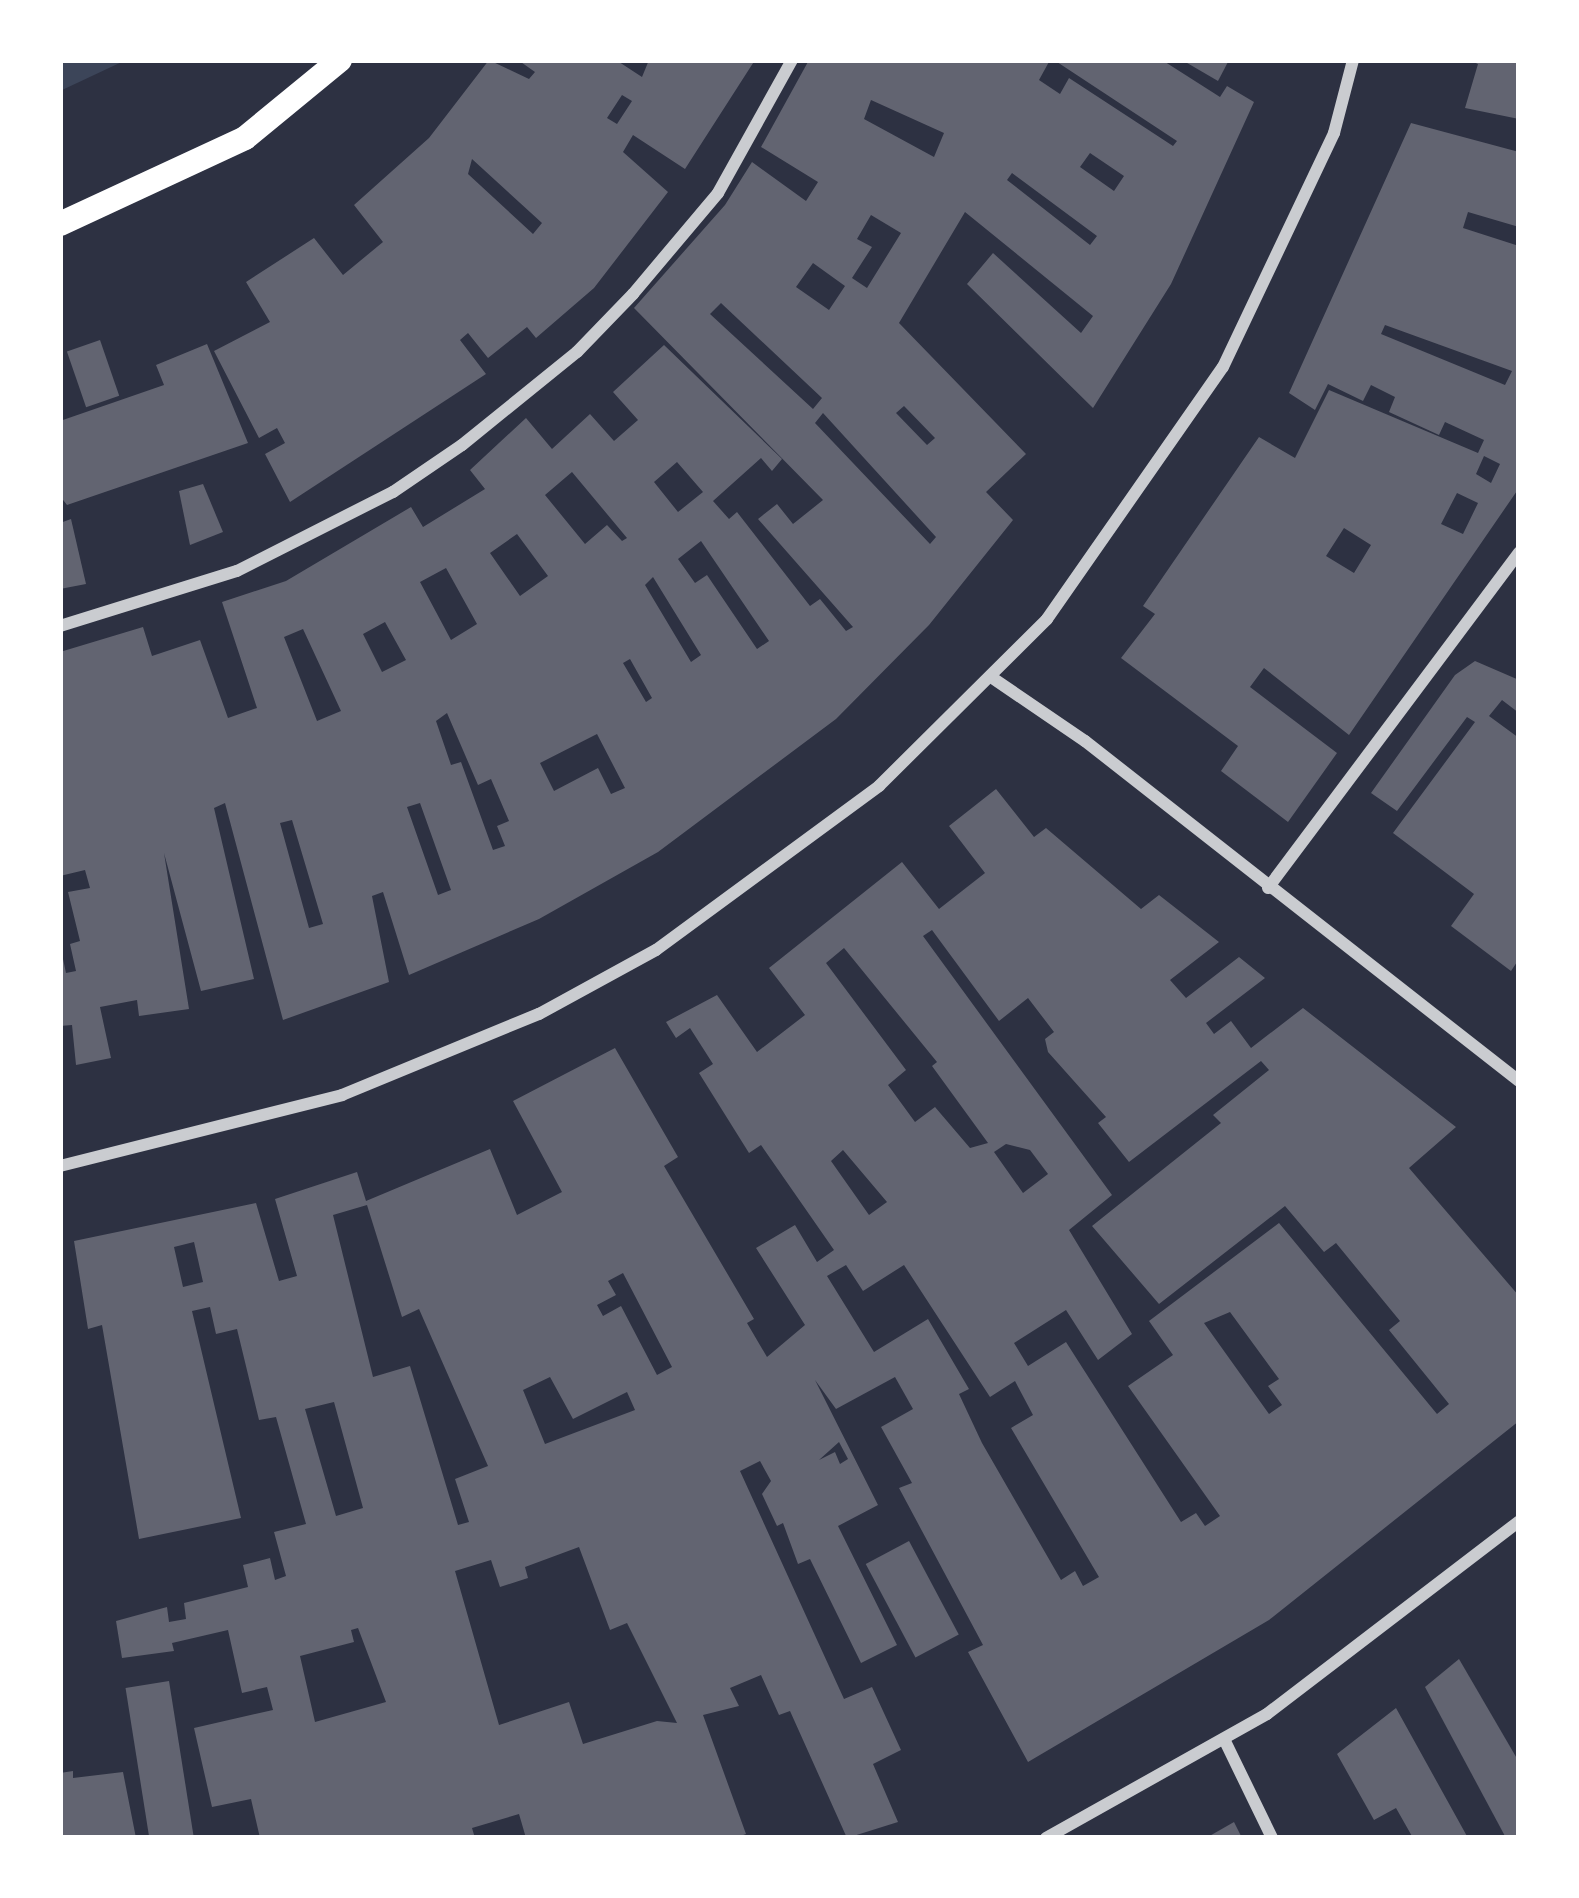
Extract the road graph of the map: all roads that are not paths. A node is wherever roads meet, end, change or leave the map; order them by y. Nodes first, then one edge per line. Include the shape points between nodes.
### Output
1 (340, 60) edge
2 (792, 60) edge
3 (1353, 60) edge
4 (60, 224) edge
5 (1519, 553) edge
6 (60, 626) edge
7 (994, 680) junction
8 (1268, 888) junction
9 (1519, 1081) edge
10 (60, 1166) edge
11 (1519, 1521) edge
12 (1224, 1739) junction
13 (1046, 1838) edge
14 (1272, 1838) edge

1 - 4 main road via 245,138
2 - 6 street via 718,193 633,294 577,352 462,445 393,492 237,571
3 - 7 street via 1334,133 1223,367 1047,619
5 - 8 street
7 - 8 street via 1085,741
7 - 10 street via 861,800 656,950 539,1014 342,1095
8 - 9 street
11 - 12 street
12 - 13 street
12 - 14 street

